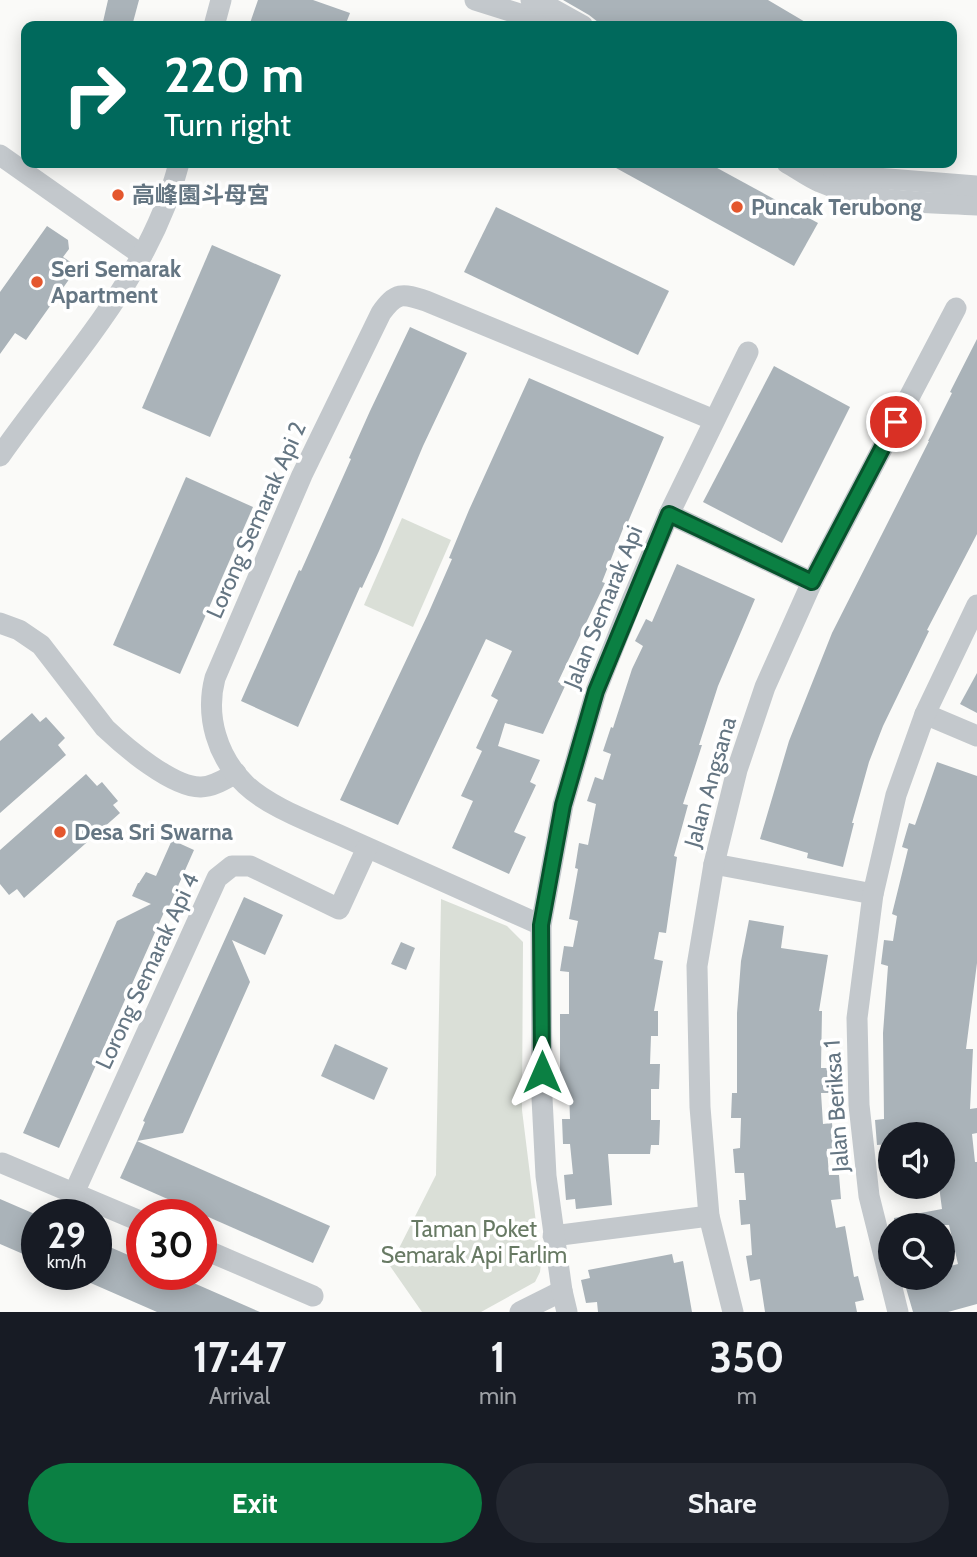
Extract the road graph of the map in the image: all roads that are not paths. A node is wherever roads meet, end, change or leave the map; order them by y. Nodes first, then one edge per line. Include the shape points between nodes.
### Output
1 (221, 0) edge
2 (475, 0) edge
3 (531, 0) edge
4 (215, 21) edge
5 (540, 21) edge
6 (574, 21) edge
7 (0, 156) edge
8 (178, 168) edge
9 (796, 168) edge
10 (833, 168) edge
11 (977, 186) edge
12 (977, 205) edge
13 (142, 255) junction
14 (956, 308) dead end
15 (748, 352) dead end
16 (714, 420) junction
17 (0, 456) edge
18 (669, 514) junction
19 (812, 582) junction
20 (977, 605) edge
21 (0, 623) edge
22 (925, 714) junction
23 (977, 736) edge
24 (236, 773) junction
25 (367, 848) junction
26 (714, 864) junction
27 (873, 894) junction
28 (541, 925) junction
29 (2, 1163) dead end
30 (74, 1193) junction
31 (126, 1215) edge
32 (709, 1216) junction
33 (553, 1236) junction
34 (217, 1255) edge
35 (562, 1291) junction
36 (313, 1296) dead end
37 (520, 1312) edge
38 (567, 1312) edge
39 (733, 1312) edge
40 (898, 1312) edge

1 - 4 street
2 - 5 street
3 - 6 street
7 - 13 street
8 - 13 street via 173,189
9 - 12 street via 819,181 879,199
10 - 11 street via 851,176
13 - 17 street via 97,326
14 - 19 street, Jalan Angsana
15 - 16 street, Jalan Semarak Api
16 - 18 street, Jalan Semarak Api
16 - 24 street, Lorong Semarak Api 2 via 426,301 408,295 389,301 302,475 215,678 211,716 216,737
18 - 19 street
18 - 28 street, Jalan Semarak Api via 596,691 563,805
19 - 26 street, Jalan Angsana via 765,687 737,770
20 - 22 street, Jalan Beriksa 1
21 - 24 street via 41,645 105,728 175,780 201,787
22 - 23 street
22 - 27 street, Jalan Beriksa 1 via 896,795
24 - 25 street, Lorong Semarak Api 2 via 265,798
25 - 28 street, Lorong Semarak Api 2
25 - 30 street, Lorong Semarak Api 4 via 339,909 250,866 232,866 216,878
26 - 27 street
26 - 32 street, Jalan Angsana via 697,966 700,1107
27 - 40 street, Jalan Beriksa 1 via 857,1018 859,1105 869,1196
28 - 33 street, Jalan Semarak Api via 543,1139
29 - 30 street
30 - 31 street
32 - 33 street
32 - 39 street, Jalan Angsana
33 - 35 street, Jalan Semarak Api
34 - 36 street
35 - 37 street
35 - 38 street, Jalan Semarak Api

